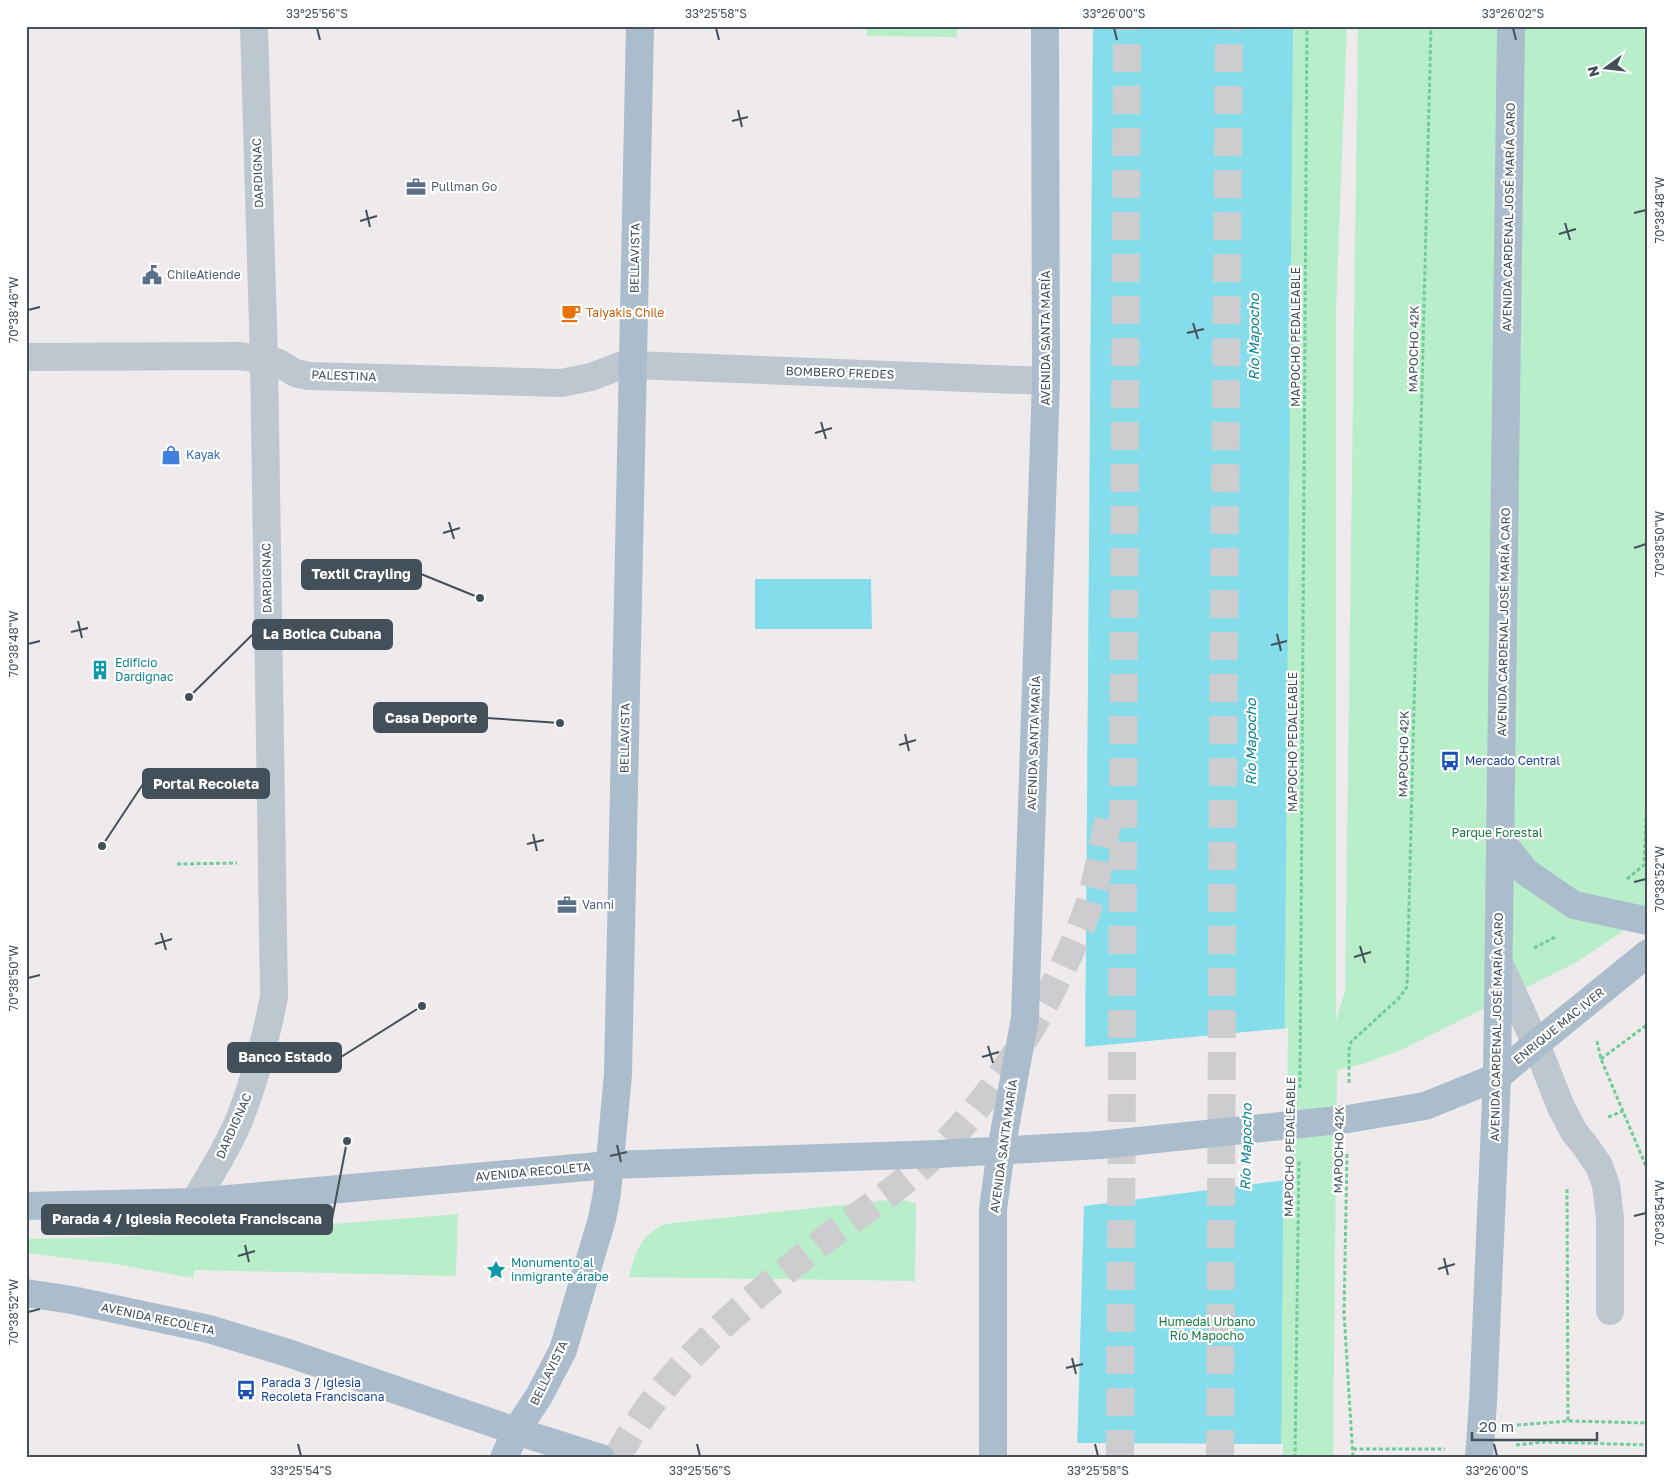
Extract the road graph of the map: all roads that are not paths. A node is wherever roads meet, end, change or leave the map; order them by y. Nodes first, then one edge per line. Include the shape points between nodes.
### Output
1 (254, 26) edge
2 (640, 26) edge
3 (1045, 26) edge
4 (1511, 26) edge
5 (26, 357) edge
6 (264, 359) junction
7 (633, 365) junction
8 (1046, 381) junction
9 (1501, 841) junction
10 (1648, 921) edge
11 (1648, 953) edge
12 (1499, 963) junction
13 (1536, 1044) junction
14 (1497, 1078) junction
15 (1100, 1145) joint
16 (1001, 1150) junction
17 (609, 1165) junction
18 (194, 1202) junction
19 (26, 1206) edge
20 (26, 1293) edge
21 (1610, 1311) dead end
22 (516, 1431) junction
23 (504, 1458) edge
24 (601, 1458) edge
25 (992, 1458) edge
26 (1479, 1458) edge

1 - 6 street, DARDIGNAC
2 - 7 main road, BELLAVISTA
3 - 8 main road, AVENIDA SANTA MARÍA
4 - 9 main road, AVENIDA CARDENAL JOSÉ MARÍA CARO
5 - 6 street, PALESTINA via 216,356
6 - 7 street, PALESTINA via 309,376 561,383
6 - 18 street, DARDIGNAC via 274,997 252,1086 236,1127
7 - 8 street, BOMBERO FREDES
7 - 17 main road, BELLAVISTA via 618,1074
8 - 16 main road, AVENIDA SANTA MARÍA via 1025,1018
9 - 10 main road via 1526,872 1574,905
9 - 12 main road, AVENIDA CARDENAL JOSÉ MARÍA CARO
11 - 13 main road, ENRIQUE MAC IVER
12 - 13 street
12 - 14 main road, AVENIDA CARDENAL JOSÉ MARÍA CARO
13 - 14 main road, ENRIQUE MAC IVER
13 - 21 street via 1561,1107 1574,1132 1599,1166 1606,1185 1610,1218
14 - 15 main road, ENRIQUE MAC IVER, bridge via 1425,1106 1348,1119
14 - 26 main road, AVENIDA CARDENAL JOSÉ MARÍA CARO
15 - 16 main road, AVENIDA RECOLETA
16 - 17 main road, AVENIDA RECOLETA
16 - 25 main road, AVENIDA SANTA MARÍA via 994,1209
17 - 18 main road, AVENIDA RECOLETA
17 - 22 main road, BELLAVISTA via 602,1219 563,1350
18 - 19 main road, AVENIDA RECOLETA
20 - 22 main road, AVENIDA RECOLETA via 209,1330 288,1353
22 - 23 main road, BELLAVISTA
22 - 24 main road, AVENIDA RECOLETA

